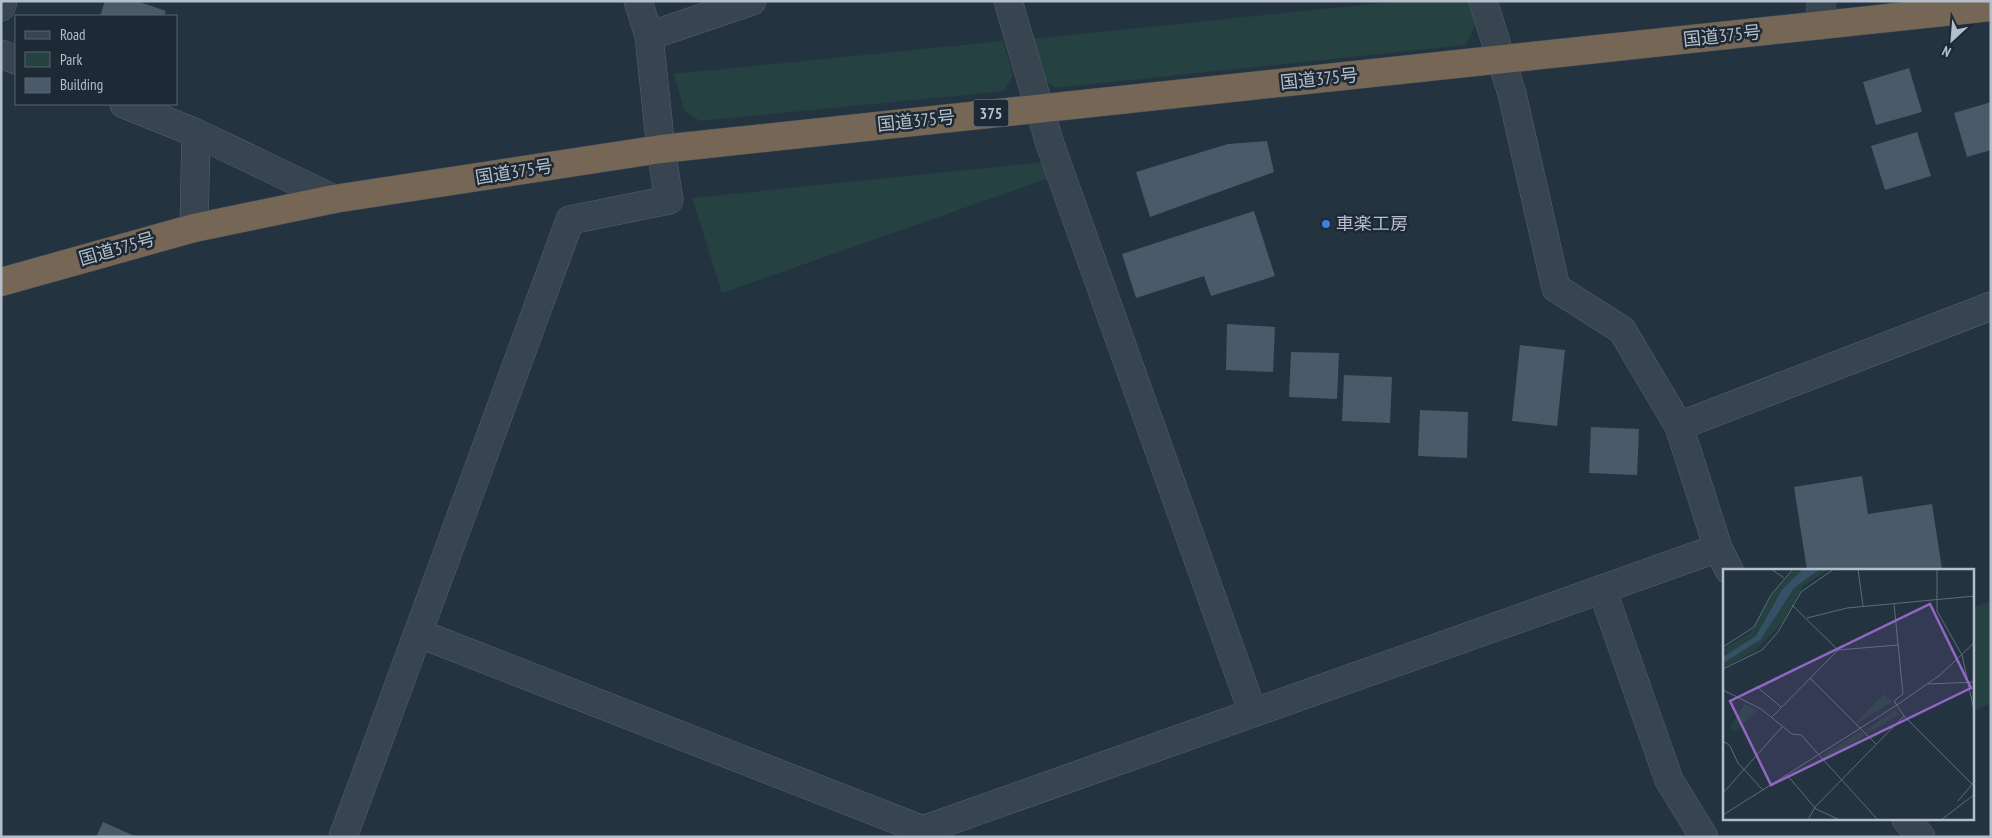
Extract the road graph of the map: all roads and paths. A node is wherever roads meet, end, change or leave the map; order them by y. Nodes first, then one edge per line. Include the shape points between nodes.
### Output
1 (3, 1) edge
2 (638, 1) edge
3 (752, 1) edge
4 (1008, 1) edge
5 (1483, 1) edge
6 (1, 7) edge
7 (1991, 7) edge
8 (1821, 13) edge
9 (650, 36) junction
10 (1, 54) edge
11 (1502, 59) junction
12 (15, 60) edge
13 (126, 105) edge
14 (1040, 108) junction
15 (196, 133) junction
16 (661, 149) junction
17 (334, 199) junction
18 (194, 228) junction
19 (1, 282) edge
20 (1991, 306) edge
21 (1679, 426) junction
22 (1723, 559) edge
23 (1602, 589) junction
24 (418, 633) junction
25 (1253, 713) junction
26 (1907, 820) edge
27 (924, 833) edge
28 (343, 837) edge
29 (1704, 837) edge
30 (1921, 837) edge

1 - 6 street
2 - 9 street
3 - 9 street
4 - 14 street
5 - 11 street
7 - 8 highway, 国道375号 / 375
8 - 11 highway, 国道375号 / 375
9 - 16 street
10 - 12 street
11 - 14 highway, 国道375号 / 375
11 - 21 street via 1556,288 1622,330
13 - 15 street
14 - 16 highway, 国道375号 / 375
14 - 25 street via 1050,144
15 - 17 street
15 - 18 street
16 - 17 highway, 国道375号 / 375
16 - 24 street via 669,200 570,220
17 - 18 highway, 国道375号 / 375
18 - 19 highway, 国道375号 / 375
20 - 21 street
21 - 22 street
22 - 23 street
23 - 25 street
23 - 29 street via 1669,780
24 - 27 street
24 - 28 street
25 - 27 street
26 - 30 street

